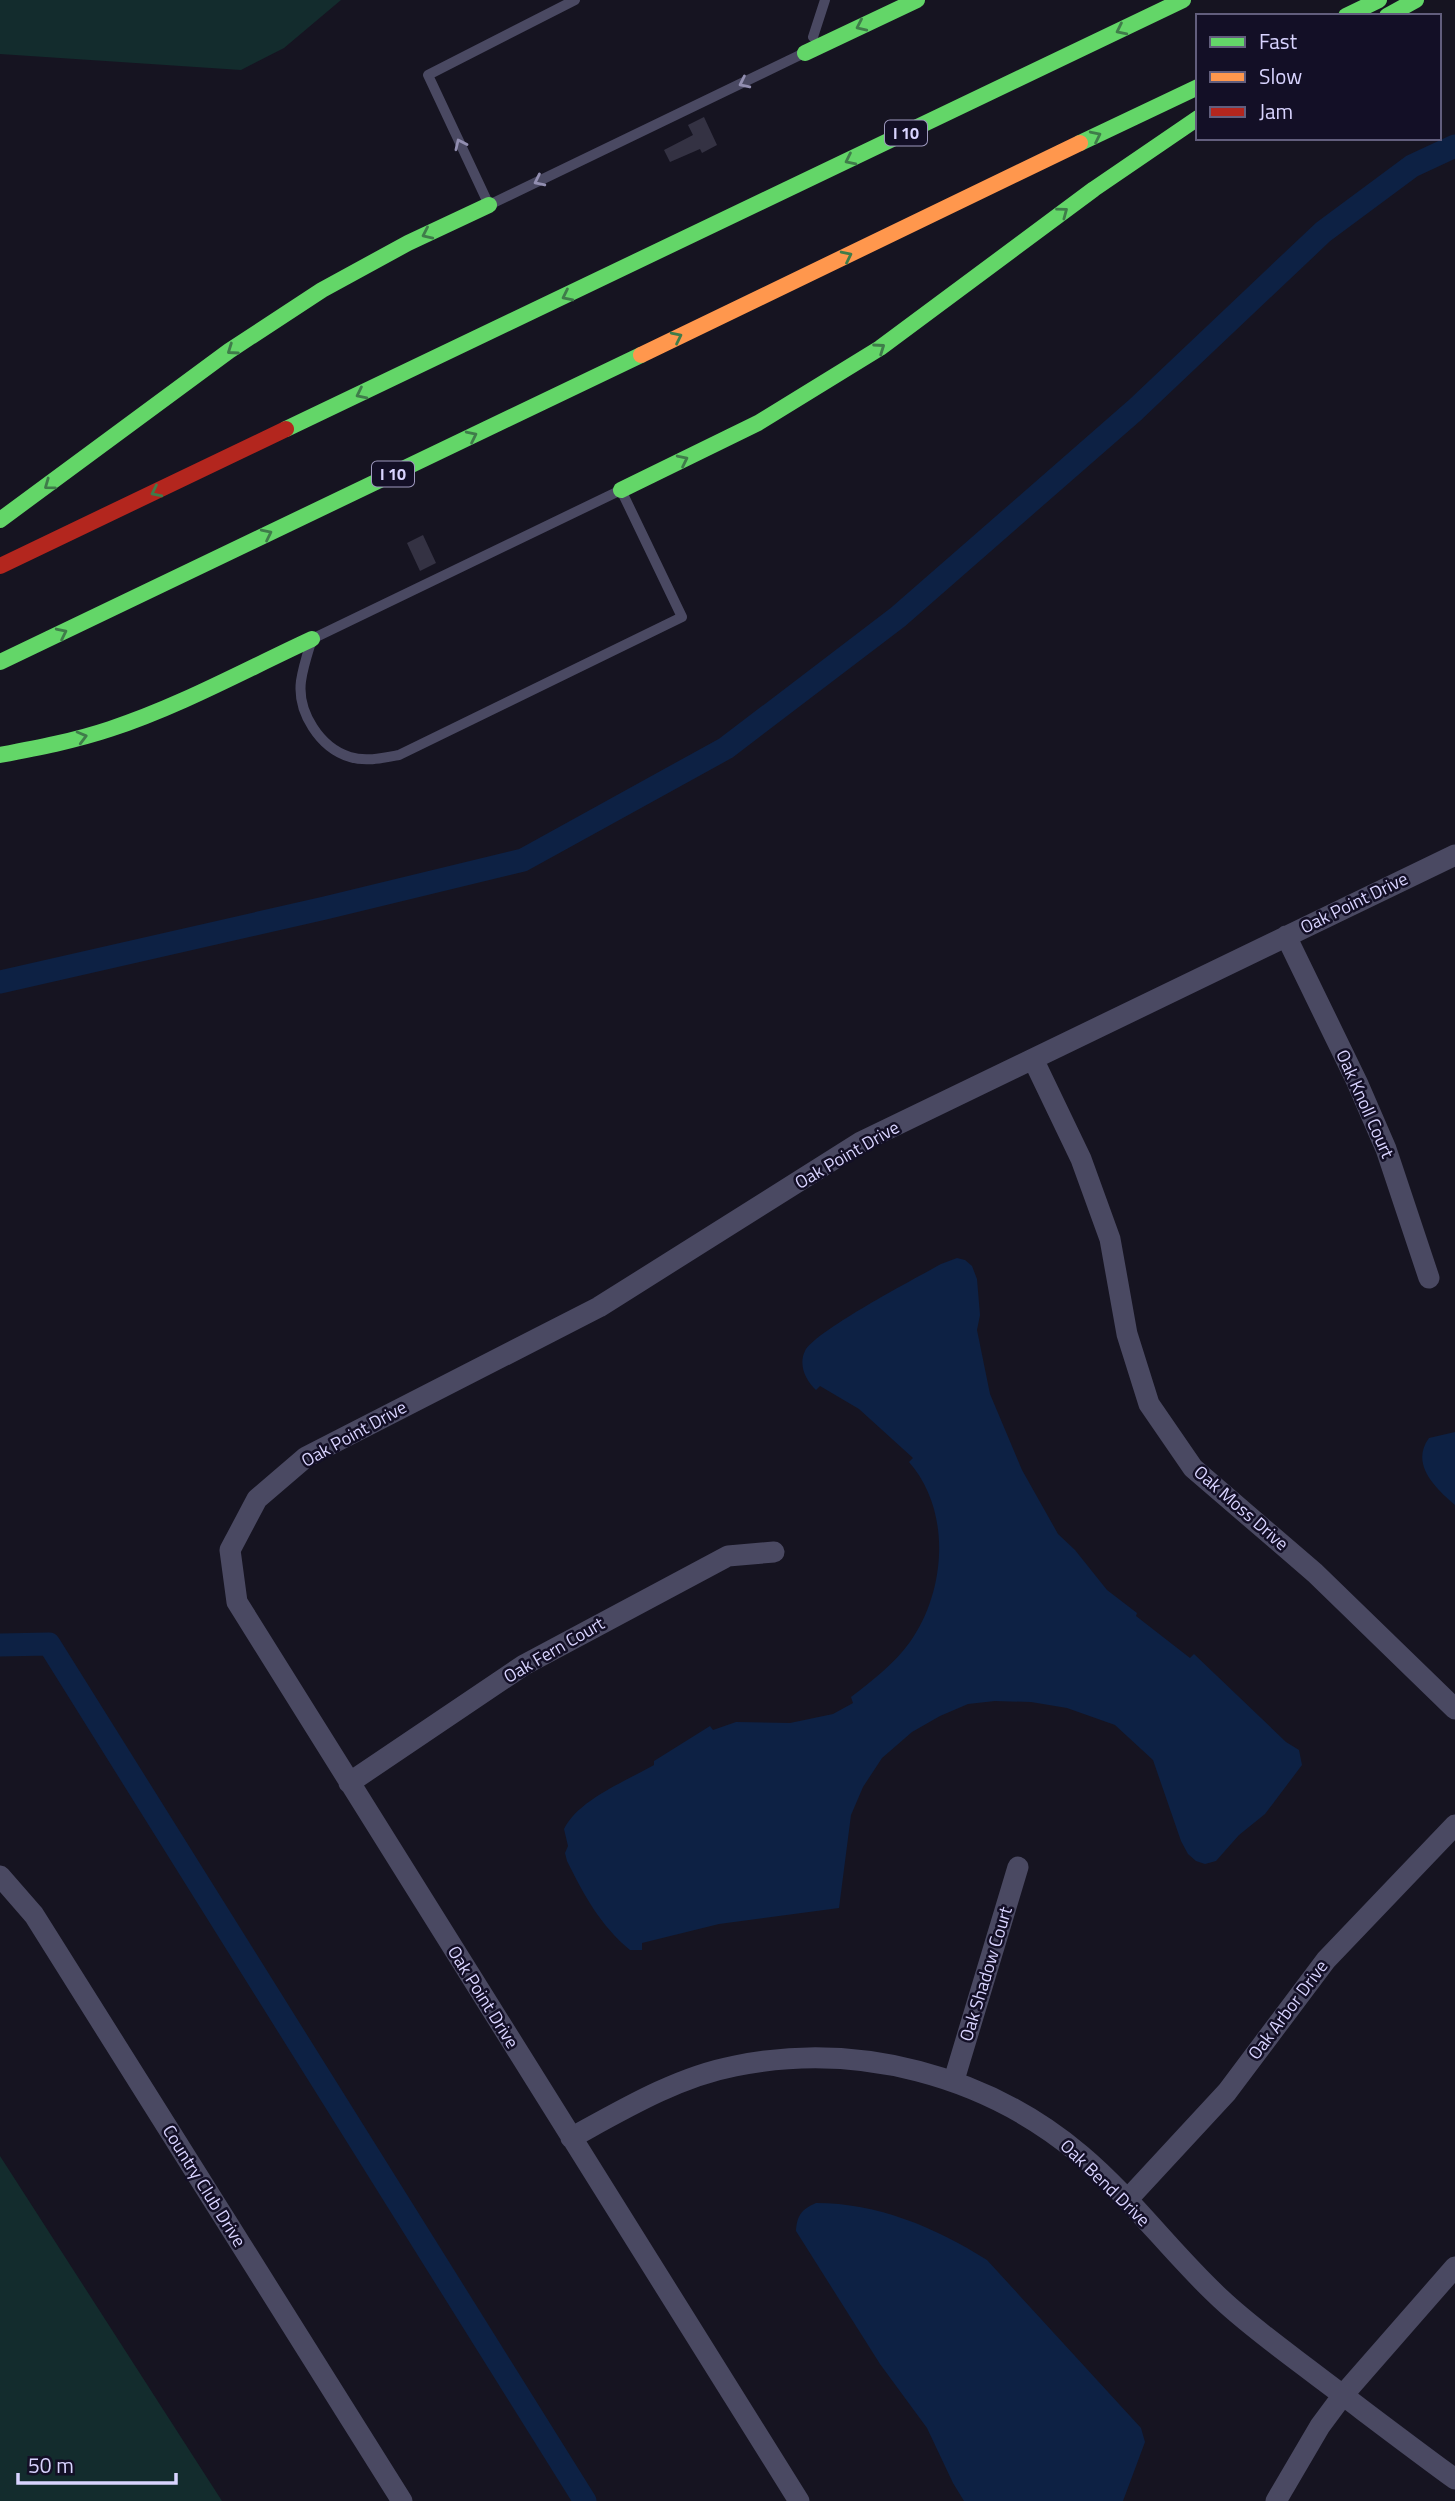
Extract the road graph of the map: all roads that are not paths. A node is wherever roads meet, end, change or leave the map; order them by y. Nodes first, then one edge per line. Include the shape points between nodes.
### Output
1 (575, 0) edge
2 (825, 0) edge
3 (917, 0) edge
4 (1183, 0) edge
5 (1379, 0) edge
6 (1416, 0) edge
7 (1350, 14) edge
8 (1391, 14) edge
9 (805, 53) junction
10 (1196, 88) edge
11 (1196, 119) edge
12 (489, 205) junction
13 (621, 490) junction
14 (0, 520) edge
15 (0, 566) edge
16 (312, 639) junction
17 (0, 662) edge
18 (0, 755) edge
19 (1455, 855) edge
20 (1286, 936) junction
21 (1034, 1060) junction
22 (1429, 1278) dead end
23 (774, 1552) dead end
24 (1455, 1709) edge
25 (349, 1783) junction
26 (1455, 1825) edge
27 (1018, 1867) dead end
28 (0, 1876) edge
29 (954, 2080) junction
30 (571, 2138) junction
31 (1127, 2200) junction
32 (1455, 2267) edge
33 (1343, 2395) junction
34 (1455, 2479) edge
35 (402, 2501) edge
36 (799, 2501) edge
37 (1276, 2501) edge

12 -> 1 lane via 428,75
2 - 9 lane
3 -> 9 highway
4 -> 15 highway, I 10
5 - 7 highway
6 - 8 highway
9 -> 12 lane
17 -> 10 highway, I 10
13 -> 11 highway via 758,423 846,371 1094,188
12 -> 14 highway via 322,290 229,351
13 - 16 lane
13 - 16 lane via 681,617 418,747 376,759 353,758 327,743 303,707 301,683
18 -> 16 highway via 45,747 155,712
19 - 20 street, Oak Point Drive
20 - 21 street, Oak Point Drive
20 - 22 street, Oak Knoll Court via 1386,1149
21 - 24 street, Oak Moss Drive via 1081,1159 1110,1239 1127,1334 1149,1404 1193,1468 1315,1573
21 - 25 street, Oak Point Drive via 861,1142 600,1307 306,1457 257,1499 230,1550 237,1602
23 - 25 street, Oak Fern Court via 728,1556 524,1665
25 - 30 street, Oak Point Drive
26 - 31 street, Oak Arbor Drive via 1326,1960 1227,2092
27 - 29 street, Oak Shadow Court
28 - 35 street, Country Club Drive via 34,1915
29 - 30 street, Oak Bend Drive via 852,2059 792,2059 734,2066 630,2106
29 - 31 street, Oak Bend Drive via 1039,2123
30 - 36 street, Oak Point Drive
31 - 33 street, Oak Bend Drive via 1189,2270 1248,2324
32 - 33 street
33 - 34 street, Oak Bend Drive
33 - 37 street

